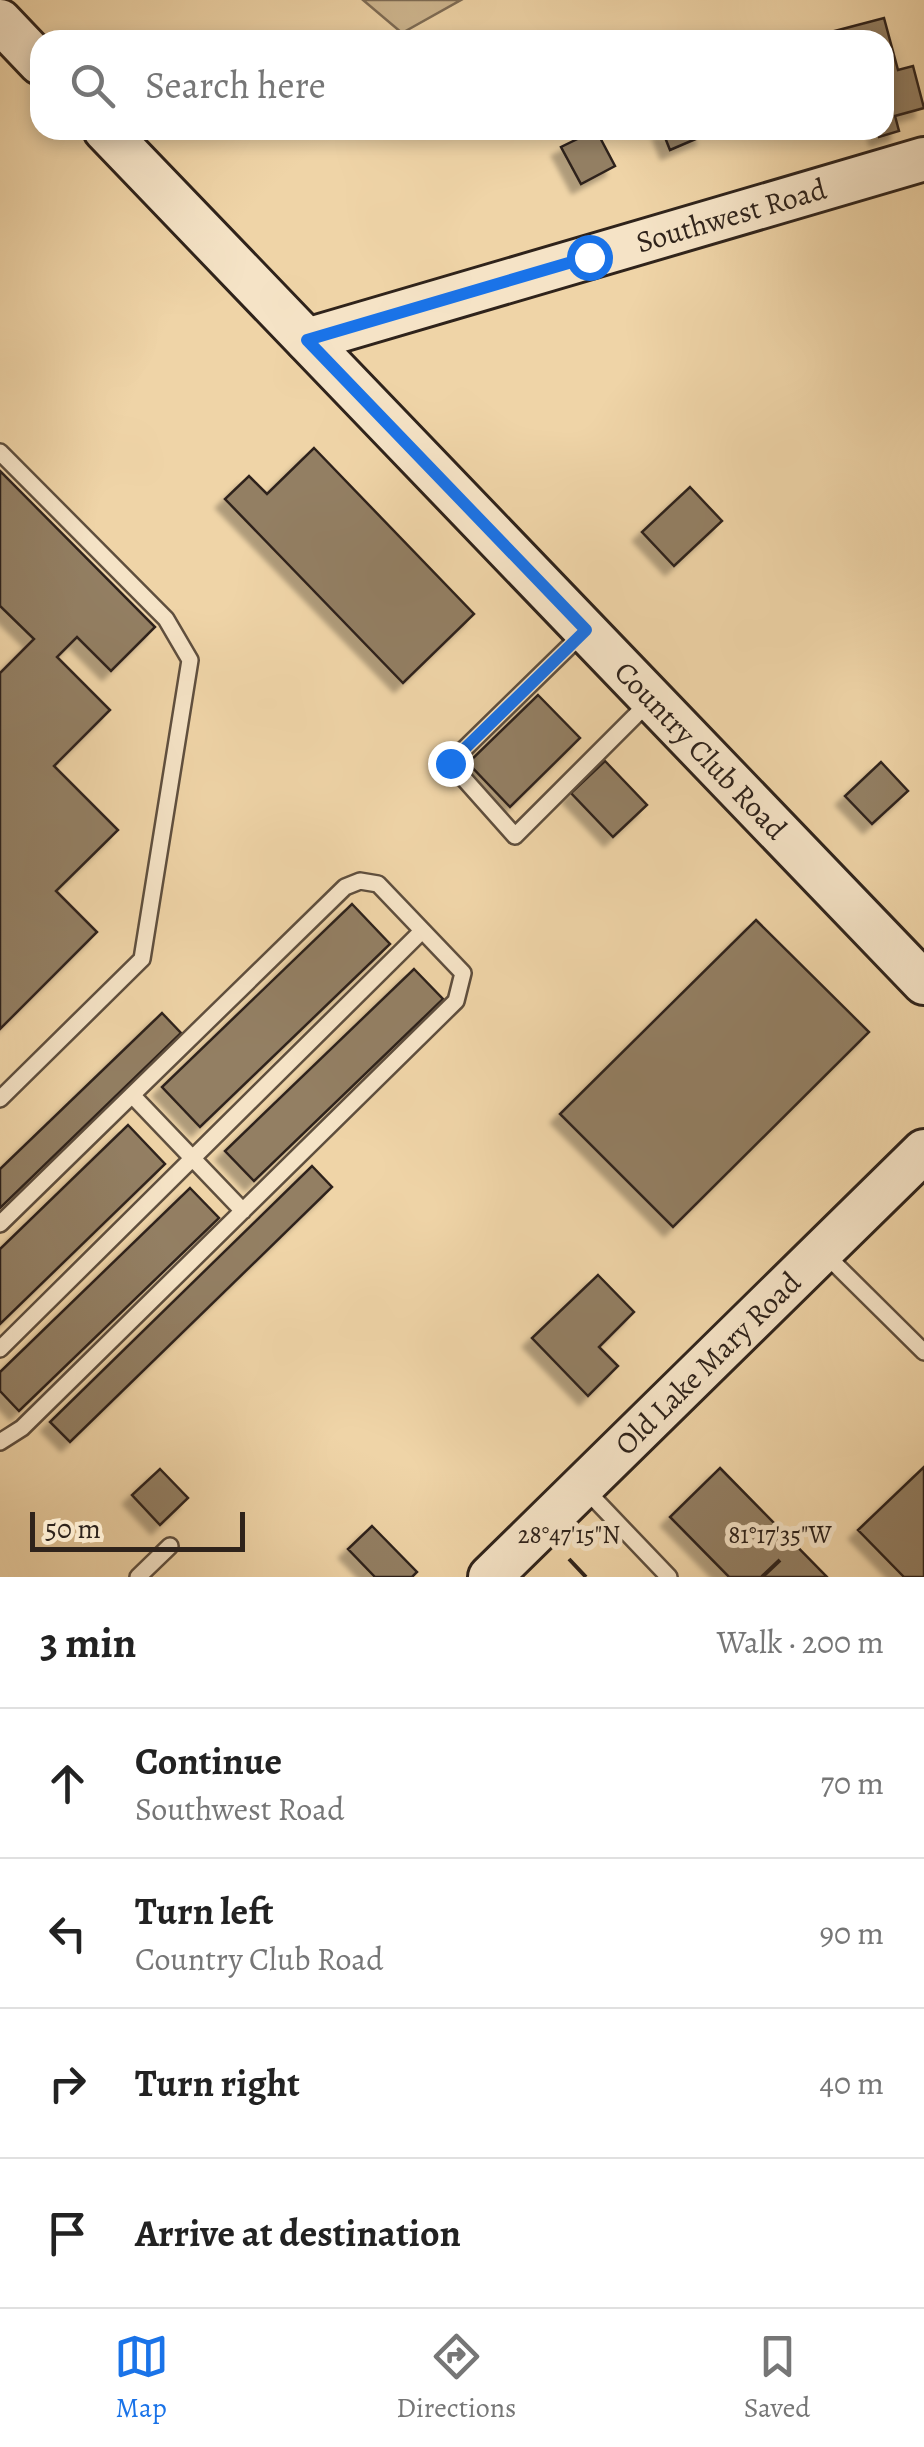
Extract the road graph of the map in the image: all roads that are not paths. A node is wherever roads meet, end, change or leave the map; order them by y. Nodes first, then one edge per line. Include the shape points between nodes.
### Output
1 (0, 22) edge
2 (30, 53) edge
3 (115, 140) edge
4 (924, 159) edge
5 (307, 340) junction
6 (0, 452) edge
7 (586, 630) junction
8 (652, 698) junction
9 (422, 931) junction
10 (924, 983) edge
11 (132, 1095) junction
12 (0, 1099) edge
13 (924, 1151) edge
14 (193, 1158) junction
15 (243, 1211) junction
16 (0, 1224) edge
17 (822, 1251) junction
18 (0, 1349) edge
19 (924, 1352) edge
20 (0, 1442) edge
21 (581, 1486) junction
22 (170, 1546) dead end
23 (138, 1577) edge
24 (490, 1577) edge
25 (670, 1577) edge

1 - 2 street
3 - 5 street, Country Club Road
4 - 5 street, Southwest Road
5 - 7 street, Country Club Road
6 - 12 lane via 166,619 190,660 142,959
7 - 8 street, Country Club Road
7 - 8 lane via 450,763 515,836
8 - 10 street, Country Club Road
9 - 11 lane via 378,884 344,887
9 - 14 lane
9 - 15 lane via 463,974 456,1001
11 - 14 lane
11 - 16 lane
13 - 17 street, Old Lake Mary Road
14 - 15 lane
14 - 18 lane
15 - 20 lane via 22,1428
17 - 19 lane
17 - 21 street, Old Lake Mary Road
21 - 24 street, Old Lake Mary Road
21 - 25 lane
22 - 23 lane

